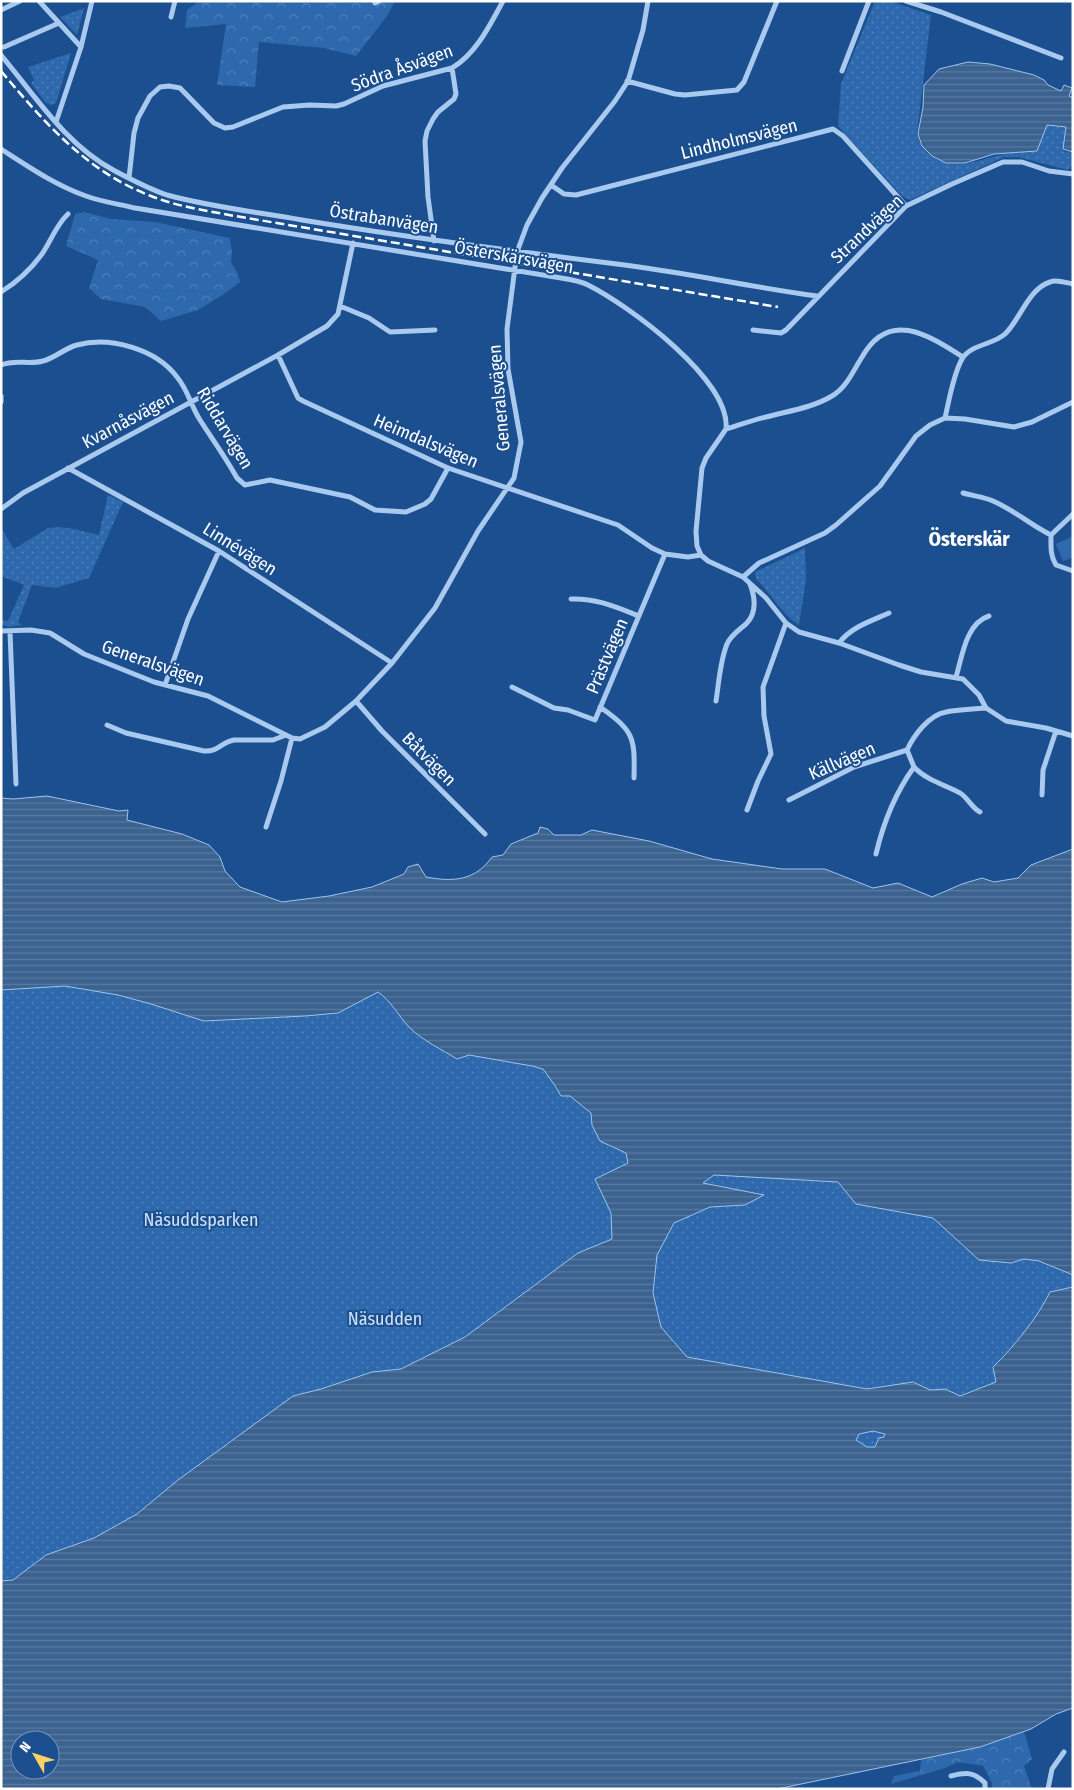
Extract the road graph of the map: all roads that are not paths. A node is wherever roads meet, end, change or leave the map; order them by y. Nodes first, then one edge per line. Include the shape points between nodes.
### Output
1 (20, 1) edge
2 (39, 1) edge
3 (92, 1) edge
4 (175, 1) edge
5 (503, 1) edge
6 (648, 1) edge
7 (777, 1) edge
8 (870, 1) edge
9 (906, 1) edge
10 (1, 10) edge
11 (171, 17) dead end
12 (59, 23) junction
13 (81, 46) junction
14 (4, 47) dead end
15 (1, 55) edge
16 (1061, 58) dead end
17 (452, 68) junction
18 (842, 70) dead end
19 (627, 81) junction
20 (56, 122) junction
21 (1, 149) edge
22 (1073, 174) edge
23 (128, 178) junction
24 (551, 186) junction
25 (906, 206) junction
26 (68, 214) dead end
27 (434, 241) junction
28 (353, 243) junction
29 (517, 252) junction
30 (514, 271) junction
31 (1073, 284) edge
32 (1, 292) edge
33 (817, 296) junction
34 (340, 306) junction
35 (435, 330) dead end
36 (753, 330) dead end
37 (278, 355) junction
38 (963, 357) junction
39 (1, 365) edge
40 (1, 396) edge
41 (1, 402) edge
42 (190, 402) junction
43 (1073, 402) edge
44 (946, 418) junction
45 (726, 429) junction
46 (68, 468) junction
47 (448, 468) junction
48 (507, 488) junction
49 (963, 493) dead end
50 (1, 509) edge
51 (1073, 514) edge
52 (1051, 535) junction
53 (219, 551) junction
54 (664, 554) junction
55 (701, 555) junction
56 (1073, 571) edge
57 (743, 577) junction
58 (748, 581) junction
59 (571, 599) dead end
60 (889, 613) dead end
61 (639, 616) junction
62 (989, 616) dead end
63 (786, 623) junction
64 (2, 631) edge
65 (10, 632) junction
66 (1, 638) edge
67 (839, 643) junction
68 (392, 663) junction
69 (956, 677) junction
70 (165, 685) junction
71 (512, 687) dead end
72 (356, 701) junction
73 (716, 701) dead end
74 (600, 707) junction
75 (986, 708) junction
76 (107, 725) dead end
77 (1056, 731) junction
78 (286, 735) junction
79 (1073, 736) edge
80 (292, 738) junction
81 (907, 750) junction
82 (914, 767) junction
83 (634, 778) dead end
84 (16, 784) dead end
85 (1042, 796) dead end
86 (788, 800) dead end
87 (747, 810) dead end
88 (980, 812) dead end
89 (266, 827) dead end
90 (485, 834) dead end
91 (876, 854) dead end
92 (1064, 1752) dead end
93 (951, 1776) dead end
94 (985, 1789) edge
95 (1048, 1789) edge

1 - 10 street
2 - 12 street
3 - 13 street
4 - 11 street
5 - 17 street, Södra Åsvägen via 466,59
6 - 19 street, Generalsvägen via 643,30
7 - 19 street via 744,82 737,90 685,95
8 - 18 street
9 - 16 street
12 - 13 street
12 - 14 street
13 - 20 street
15 - 20 street, Östrabanvägen
17 - 23 street, Södra Åsvägen via 383,86 344,104 283,108 225,128 214,123 180,88 160,87 150,96 138,118
17 - 27 street via 456,94 433,119 425,141
19 - 24 street, Generalsvägen
20 - 23 street, Östrabanvägen via 96,160
21 - 28 street, Österskärsvägen via 53,181 95,199
22 - 25 street, Strandvägen via 1049,171 1022,162 1003,162
23 - 27 street, Östrabanvägen via 167,195 215,205
24 - 25 street, Lindholmsvägen via 564,194 576,195 834,129
24 - 29 street, Generalsvägen via 527,225
25 - 33 street, Strandvägen
26 - 32 street via 34,264
27 - 29 street, Östrabanvägen
28 - 30 street, Österskärsvägen
28 - 34 street, Kvarnåsvägen
29 - 30 street, Generalsvägen
29 - 33 street, Östrabanvägen via 627,265
30 - 45 street, Österskärsvägen via 586,284 669,341 694,365 721,403
30 - 48 street, Generalsvägen via 507,354 521,442 514,478
31 - 38 street via 1051,281 1046,284 1031,298 1003,336 972,349
33 - 36 street, Strandvägen via 781,333
34 - 35 street via 369,318 390,332
34 - 37 street, Kvarnåsvägen via 327,326
37 - 42 street, Kvarnåsvägen
37 - 47 street, Heimdalsvägen via 298,398
38 - 44 street
38 - 45 street via 929,336 908,330 887,332 872,342 842,389 832,396
39 - 42 street, Riddarvägen via 44,361 75,345 115,344 147,354 168,367 177,376
40 - 41 street
42 - 46 street, Kvarnåsvägen
42 - 47 street, Riddarvägen via 237,478 246,485 270,480 350,497 375,510 406,512 431,499
43 - 44 street via 1014,427
44 - 57 street via 916,436 880,486 836,525 758,563
45 - 55 street via 702,468 696,531
46 - 50 street, Kvarnåsvägen
46 - 53 street, Linnévägen
47 - 48 street, Heimdalsvägen
48 - 54 street, Heimdalsvägen via 618,525
48 - 68 street, Generalsvägen via 478,531 435,608
49 - 52 street via 995,502
51 - 52 street
52 - 56 street via 1051,556 1056,565
53 - 68 street, Linnévägen
53 - 70 street via 188,619
54 - 55 street, Heimdalsvägen
54 - 61 street, Prästvägen
55 - 57 street
57 - 58 street
58 - 63 street
58 - 73 street via 754,594 752,616 728,641
59 - 61 street, Prästvägen via 600,601
60 - 67 street via 846,634
61 - 74 street, Prästvägen
62 - 69 street via 972,628
63 - 67 street via 799,632
63 - 87 street via 763,687 764,716 772,754
64 - 65 street, Generalsvägen
64 - 66 street
65 - 70 street, Generalsvägen via 31,630 50,633 84,654
65 - 84 street
67 - 69 street via 914,670
68 - 72 street, Generalsvägen
69 - 75 street via 974,688
70 - 78 street, Generalsvägen via 208,696
71 - 74 street, Prästvägen via 554,708 594,720
72 - 80 street, Generalsvägen via 325,727 300,739
72 - 90 street, Båtvägen
74 - 83 street, Prästvägen via 630,734 635,747
75 - 77 street via 1013,723
75 - 81 street via 941,713 926,725
76 - 78 street via 131,735 212,752 229,741 273,740
77 - 79 street
77 - 85 street via 1043,770
78 - 80 street, Generalsvägen
80 - 89 street
81 - 82 street
81 - 86 street, Källvägen via 854,767
82 - 88 street via 960,793
82 - 91 street via 887,818
92 - 95 street via 1052,1769
93 - 94 street via 963,1773 977,1775 986,1783

